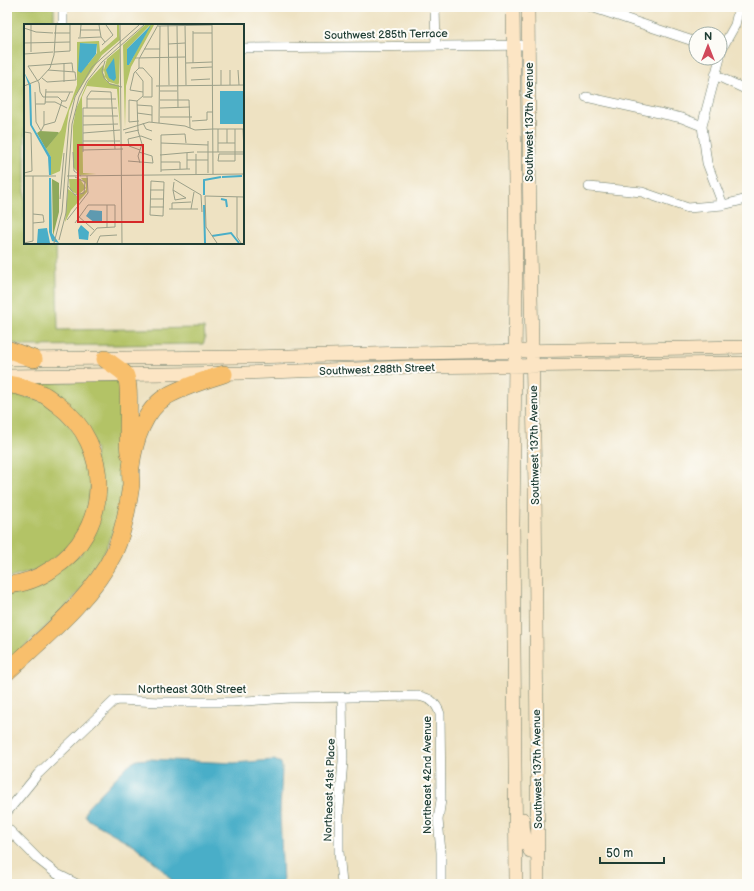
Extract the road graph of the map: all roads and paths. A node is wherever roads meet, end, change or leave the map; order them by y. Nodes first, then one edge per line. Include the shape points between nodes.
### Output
1 (63, 7) edge
2 (435, 7) edge
3 (513, 7) edge
4 (528, 7) edge
5 (591, 7) edge
6 (739, 7) edge
7 (63, 24) edge
8 (728, 38) edge
9 (688, 39) edge
10 (514, 45) junction
11 (529, 45) junction
12 (436, 46) junction
13 (244, 48) edge
14 (718, 66) edge
15 (716, 75) junction
16 (747, 90) edge
17 (586, 97) dead end
18 (702, 126) junction
19 (589, 187) dead end
20 (747, 199) edge
21 (723, 205) junction
22 (529, 213) junction
23 (515, 214) junction
24 (747, 347) edge
25 (7, 349) edge
26 (533, 350) junction
27 (515, 351) junction
28 (7, 359) edge
29 (34, 359) junction
30 (105, 359) junction
31 (747, 363) edge
32 (515, 366) junction
33 (533, 366) junction
34 (224, 374) junction
35 (125, 375) junction
36 (7, 376) edge
37 (7, 384) edge
38 (131, 467) junction
39 (7, 586) edge
40 (7, 672) edge
41 (342, 697) junction
42 (426, 697) joint
43 (515, 726) junction
44 (7, 812) edge
45 (7, 828) edge
46 (538, 853) junction
47 (77, 884) edge
48 (342, 884) edge
49 (441, 884) edge
50 (516, 884) edge
51 (538, 884) edge

1 - 7 street
2 - 12 street
3 - 10 main road, Southwest 137th Avenue
4 - 11 main road, Southwest 137th Avenue
5 - 9 street
6 - 8 street via 735,25
10 - 11 street, Southwest 285th Terrace
10 - 12 street, Southwest 285th Terrace
10 - 23 main road, Southwest 137th Avenue
11 - 22 main road, Southwest 137th Avenue
12 - 13 street, Southwest 285th Terrace
14 - 15 street
15 - 16 street
15 - 18 street
17 - 18 street via 682,118
18 - 21 street via 707,163
19 - 21 street via 642,192 688,208
20 - 21 street
22 - 23 main road
22 - 26 main road, Southwest 137th Avenue
23 - 27 main road, Southwest 137th Avenue
24 - 26 main road, Southwest 288th Street
25 - 29 highway
26 - 27 main road, Southwest 288th Street
26 - 33 main road, Southwest 137th Avenue
27 - 30 main road, Southwest 288th Street
27 - 32 main road, Southwest 137th Avenue
28 - 29 main road, Southwest 288th Street
29 - 30 main road, Southwest 288th Street
30 - 35 highway
31 - 33 main road, Southwest 288th Street
32 - 33 main road, Southwest 288th Street
32 - 34 main road, Southwest 288th Street via 403,367
32 - 43 main road, Southwest 137th Avenue
33 - 46 main road, Southwest 137th Avenue
34 - 35 main road, Southwest 288th Street
34 - 38 highway via 182,389 166,397 153,409 141,427
35 - 36 main road, Southwest 288th Street
35 - 38 highway via 128,390 127,443
37 - 39 highway via 44,394 68,412 85,434 97,467 98,482 98,497 91,523 70,556 43,575
38 - 40 highway via 131,485 121,532 109,562 73,609
41 - 42 street, Northeast 30th Street
41 - 44 street, Northeast 30th Street via 232,702 114,701 38,774
41 - 48 street, Northeast 41st Place via 343,761 339,816
42 - 49 street, Northeast 42nd Avenue via 433,700 440,714 441,800 438,820
43 - 46 main road via 522,739 524,837 530,851
43 - 50 main road, Southwest 137th Avenue
45 - 47 street via 39,860 57,874
46 - 51 main road, Southwest 137th Avenue

